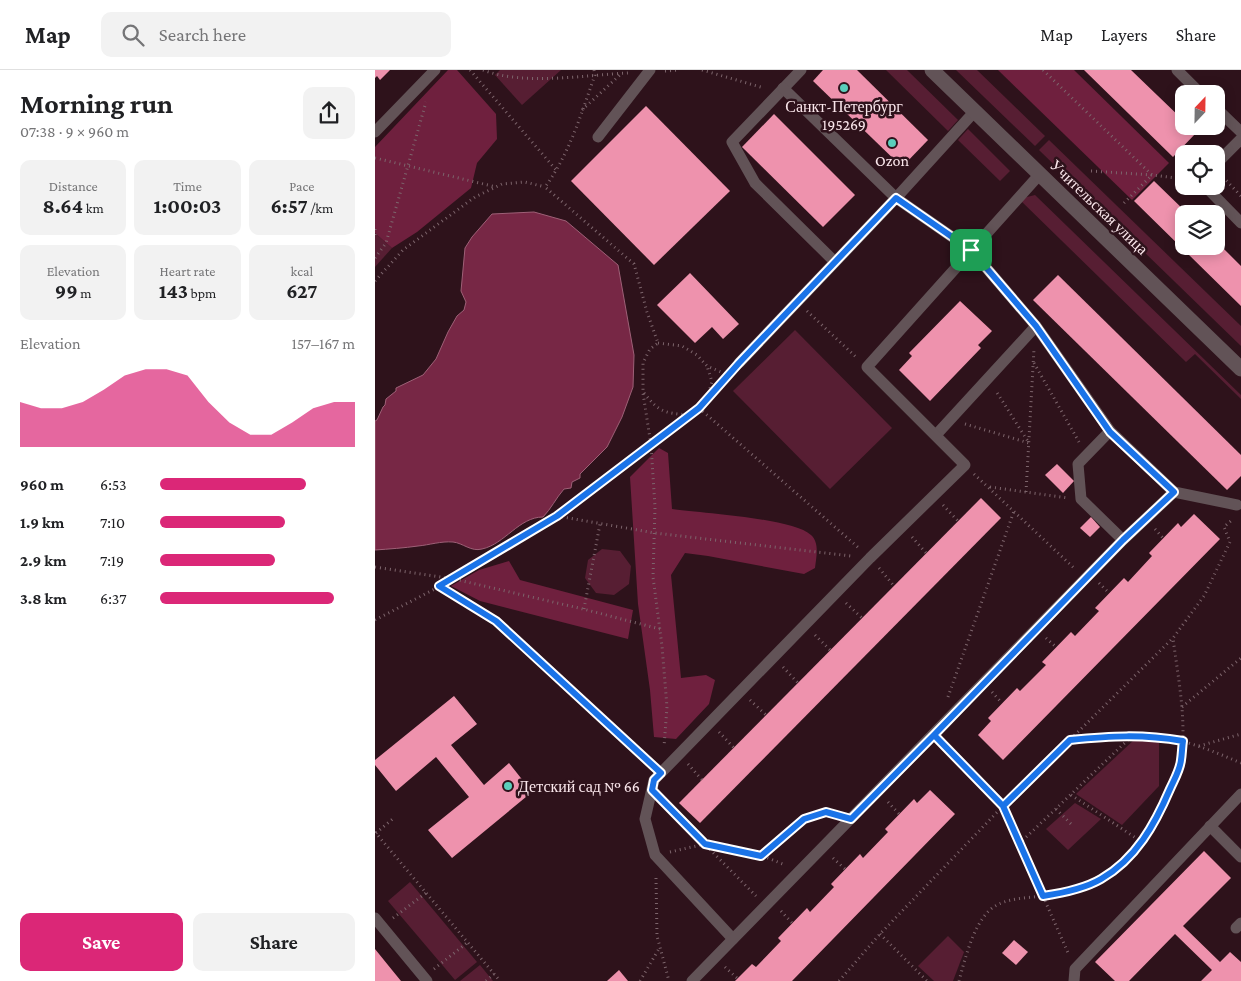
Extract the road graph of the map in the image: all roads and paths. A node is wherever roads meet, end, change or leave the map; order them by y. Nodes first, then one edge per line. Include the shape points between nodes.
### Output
1 (435, 70) edge
2 (470, 70) edge
3 (483, 70) edge
4 (679, 70) edge
5 (702, 70) edge
6 (801, 70) edge
7 (933, 70) edge
8 (1043, 70) edge
9 (1177, 70) edge
10 (648, 71) edge
11 (714, 71) edge
12 (595, 72) edge
13 (621, 74) junction
14 (1192, 85) edge
15 (781, 91) junction
16 (427, 99) dead end
17 (582, 110) junction
18 (975, 111) junction
19 (1225, 117) edge
20 (375, 132) edge
21 (1241, 132) edge
22 (598, 137) dead end
23 (1241, 139) edge
24 (1225, 155) edge
25 (375, 158) edge
26 (408, 166) junction
27 (557, 171) junction
28 (1091, 171) dead end
29 (1227, 173) dead end
30 (1040, 174) junction
31 (1152, 175) junction
32 (1175, 178) edge
33 (496, 187) junction
34 (545, 187) junction
35 (1214, 195) edge
36 (1241, 196) edge
37 (896, 198) junction
38 (1124, 203) dead end
39 (1241, 222) edge
40 (375, 229) edge
41 (375, 238) edge
42 (971, 250) junction
43 (375, 258) edge
44 (835, 262) junction
45 (376, 278) edge
46 (797, 301) junction
47 (1036, 326) junction
48 (658, 343) junction
49 (1034, 362) junction
50 (739, 363) joint
51 (707, 366) junction
52 (867, 367) junction
53 (1241, 369) edge
54 (728, 375) junction
55 (988, 379) junction
56 (643, 393) junction
57 (706, 400) junction
58 (699, 408) junction
59 (689, 415) junction
60 (950, 420) junction
61 (1110, 432) junction
62 (936, 435) junction
63 (1029, 444) junction
64 (651, 445) junction
65 (1087, 456) junction
66 (965, 465) junction
67 (988, 487) junction
68 (1026, 492) junction
69 (1174, 492) junction
70 (934, 496) junction
71 (1081, 499) junction
72 (1238, 508) edge
73 (1014, 511) junction
74 (557, 516) junction
75 (958, 521) dead end
76 (599, 524) junction
77 (903, 526) junction
78 (655, 533) junction
79 (1123, 540) junction
80 (926, 553) dead end
81 (870, 558) junction
82 (375, 568) edge
83 (454, 579) junction
84 (1085, 579) junction
85 (439, 586) junction
86 (894, 586) dead end
87 (835, 594) junction
88 (583, 609) junction
89 (862, 618) dead end
90 (375, 620) edge
91 (805, 626) junction
92 (660, 629) junction
93 (1173, 638) junction
94 (830, 650) dead end
95 (773, 658) junction
96 (1241, 658) edge
97 (798, 683) dead end
98 (740, 692) junction
99 (947, 698) dead end
100 (1181, 708) junction
101 (766, 715) dead end
102 (710, 722) junction
103 (1241, 734) edge
104 (934, 735) junction
105 (1134, 735) junction
106 (1070, 740) junction
107 (1183, 741) junction
108 (1199, 746) junction
109 (734, 748) dead end
110 (679, 754) junction
111 (1241, 764) edge
112 (661, 773) junction
113 (702, 780) dead end
114 (652, 790) junction
115 (1241, 794) edge
116 (1071, 795) junction
117 (1003, 806) junction
118 (1056, 809) junction
119 (395, 817) dead end
120 (851, 819) junction
121 (1073, 826) dead end
122 (1210, 826) junction
123 (375, 833) edge
124 (1142, 842) junction
125 (705, 844) junction
126 (1019, 844) junction
127 (655, 855) junction
128 (761, 856) junction
129 (1241, 857) edge
130 (800, 871) junction
131 (426, 893) junction
132 (1043, 896) junction
133 (765, 906) junction
134 (379, 922) edge
135 (880, 934) junction
136 (733, 939) junction
137 (467, 942) junction
138 (660, 947) junction
139 (1075, 969) junction
140 (494, 974) junction
141 (425, 979) edge
142 (486, 981) edge
143 (500, 981) edge
144 (640, 981) edge
145 (669, 981) edge
146 (692, 981) edge
147 (839, 981) edge
148 (927, 981) edge
149 (959, 981) edge
150 (1074, 981) edge

1 - 20 lane
2 - 27 path
3 - 12 path via 495,75 551,79
4 - 10 path
5 - 11 path
6 - 15 lane
7 - 18 street, Учительская улица
8 - 31 path
9 - 14 lane
10 - 13 path
10 - 22 lane
11 - 15 path
12 - 13 path
12 - 17 path
13 - 17 path
15 - 37 lane
15 - 44 lane via 732,142 755,182
16 - 26 path
17 - 27 path
18 - 30 street, Учительская улица
18 - 37 lane
19 - 21 lane
23 - 24 lane
25 - 26 path
26 - 33 path
26 - 43 path via 386,243
27 - 34 path
28 - 31 path
29 - 36 path via 1223,178
30 - 42 lane
30 - 53 street, Учительская улица
31 - 32 path
31 - 38 path
33 - 34 path via 525,182
33 - 45 path via 475,198 403,250
34 - 48 path via 634,264
35 - 39 lane
37 - 42 lane
37 - 44 lane
40 - 41 path
42 - 47 lane
42 - 52 lane
44 - 46 lane
46 - 50 lane
46 - 52 path
47 - 49 path
47 - 55 lane
47 - 61 lane
48 - 51 path via 681,346 697,355
48 - 56 path via 650,349 643,363
49 - 63 path
49 - 65 path
50 - 54 path
51 - 54 path
51 - 57 path via 712,382
52 - 62 lane
54 - 57 path
55 - 60 lane
55 - 63 path
56 - 59 path via 656,408 672,414
56 - 64 path
57 - 58 path
58 - 59 path
58 - 81 path
59 - 64 path
60 - 62 lane
60 - 63 path
61 - 65 lane
61 - 69 lane
62 - 66 lane
63 - 68 path
64 - 74 path
64 - 78 path
65 - 71 lane via 1078,464
66 - 67 path
66 - 70 lane
67 - 68 path
67 - 73 path
68 - 71 path
69 - 72 lane
69 - 79 lane
70 - 75 path
70 - 77 lane
71 - 79 lane
72 - 93 path via 1224,527 1230,542 1204,596
73 - 84 path
73 - 99 path
74 - 76 path
74 - 83 path
76 - 78 path
76 - 88 path
77 - 80 path
77 - 81 lane
78 - 81 path
78 - 92 path via 653,577
79 - 84 lane
81 - 86 path
81 - 87 lane
82 - 83 path
83 - 85 path
83 - 88 path
84 - 104 lane
85 - 90 path
85 - 112 path via 496,621
87 - 89 path
87 - 91 lane
88 - 92 path
91 - 94 path
91 - 95 lane
92 - 112 path via 667,707
93 - 100 path
93 - 106 path
95 - 97 path
95 - 98 lane
96 - 100 path
98 - 101 path
98 - 102 lane
100 - 107 path
102 - 109 path
102 - 110 lane
103 - 108 path
104 - 117 path
104 - 120 lane
105 - 106 path
105 - 107 path
105 - 116 path
106 - 117 path
107 - 108 path
107 - 124 path via 1181,762 1174,780
108 - 111 path
110 - 112 lane
110 - 113 path
112 - 114 lane via 654,780
114 - 125 path
114 - 127 lane via 645,819
115 - 122 lane
116 - 118 path
116 - 124 path
117 - 126 path
117 - 135 path
118 - 121 path
118 - 126 path
119 - 123 path
120 - 128 path via 826,812 804,819
120 - 130 lane
122 - 129 lane
122 - 139 lane
123 - 131 path
124 - 132 path via 1101,879 1071,891
125 - 127 path
125 - 128 path
125 - 133 path
126 - 132 path
127 - 136 lane
127 - 138 path
128 - 130 path
130 - 133 lane
131 - 134 path
131 - 137 path
132 - 139 path
132 - 149 path via 1014,899 997,905 984,916
133 - 136 lane
134 - 141 lane
135 - 147 path
135 - 148 path
136 - 146 lane
137 - 140 path
137 - 141 path
138 - 144 path
138 - 145 path
139 - 150 lane
140 - 142 path
140 - 143 path

